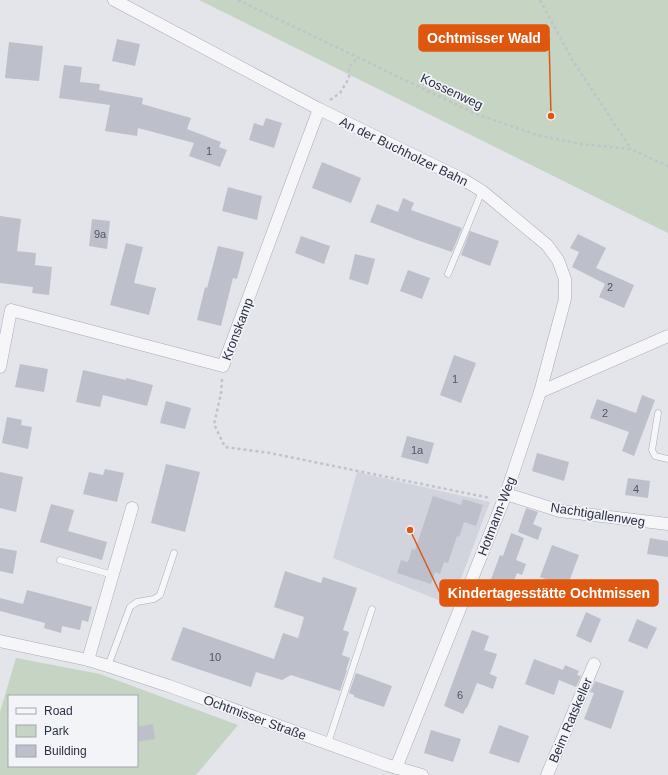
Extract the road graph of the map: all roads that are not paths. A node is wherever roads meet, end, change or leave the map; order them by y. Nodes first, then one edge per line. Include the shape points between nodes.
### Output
1 (114, 0) edge
2 (319, 109) junction
3 (482, 191) junction
4 (448, 274) dead end
5 (6, 309) edge
6 (668, 336) edge
7 (0, 367) edge
8 (540, 392) junction
9 (658, 413) dead end
10 (668, 459) edge
11 (504, 498) junction
12 (132, 508) dead end
13 (668, 524) edge
14 (174, 553) dead end
15 (60, 560) dead end
16 (113, 575) junction
17 (372, 609) dead end
18 (0, 641) edge
19 (88, 660) junction
20 (594, 664) dead end
21 (108, 666) junction
22 (328, 743) junction
23 (388, 769) edge
24 (422, 775) edge
25 (547, 775) edge

1 - 2 street, An der Buchholzer Bahn
2 - 3 street, An der Buchholzer Bahn
2 - 5 street, Kronskamp via 223,366
3 - 4 lane
3 - 8 street, An der Buchholzer Bahn via 547,245 558,260 565,279 565,299
5 - 7 street, Kronskamp
6 - 8 street
8 - 11 street, Hotmann-Weg
9 - 10 lane via 652,450 655,456
11 - 13 street, Nachtigallenweg via 560,511
11 - 23 street, Hotmann-Weg
12 - 16 street
14 - 21 lane via 160,595 154,599 137,602 130,607
15 - 16 lane
16 - 19 street
17 - 22 lane
18 - 19 street, Ochtmisser Straße
19 - 21 street, Ochtmisser Straße
20 - 25 street, Beim Ratskeller
21 - 22 street, Ochtmisser Straße
22 - 23 street, Ochtmisser Straße
23 - 24 street, Ochtmisser Straße

